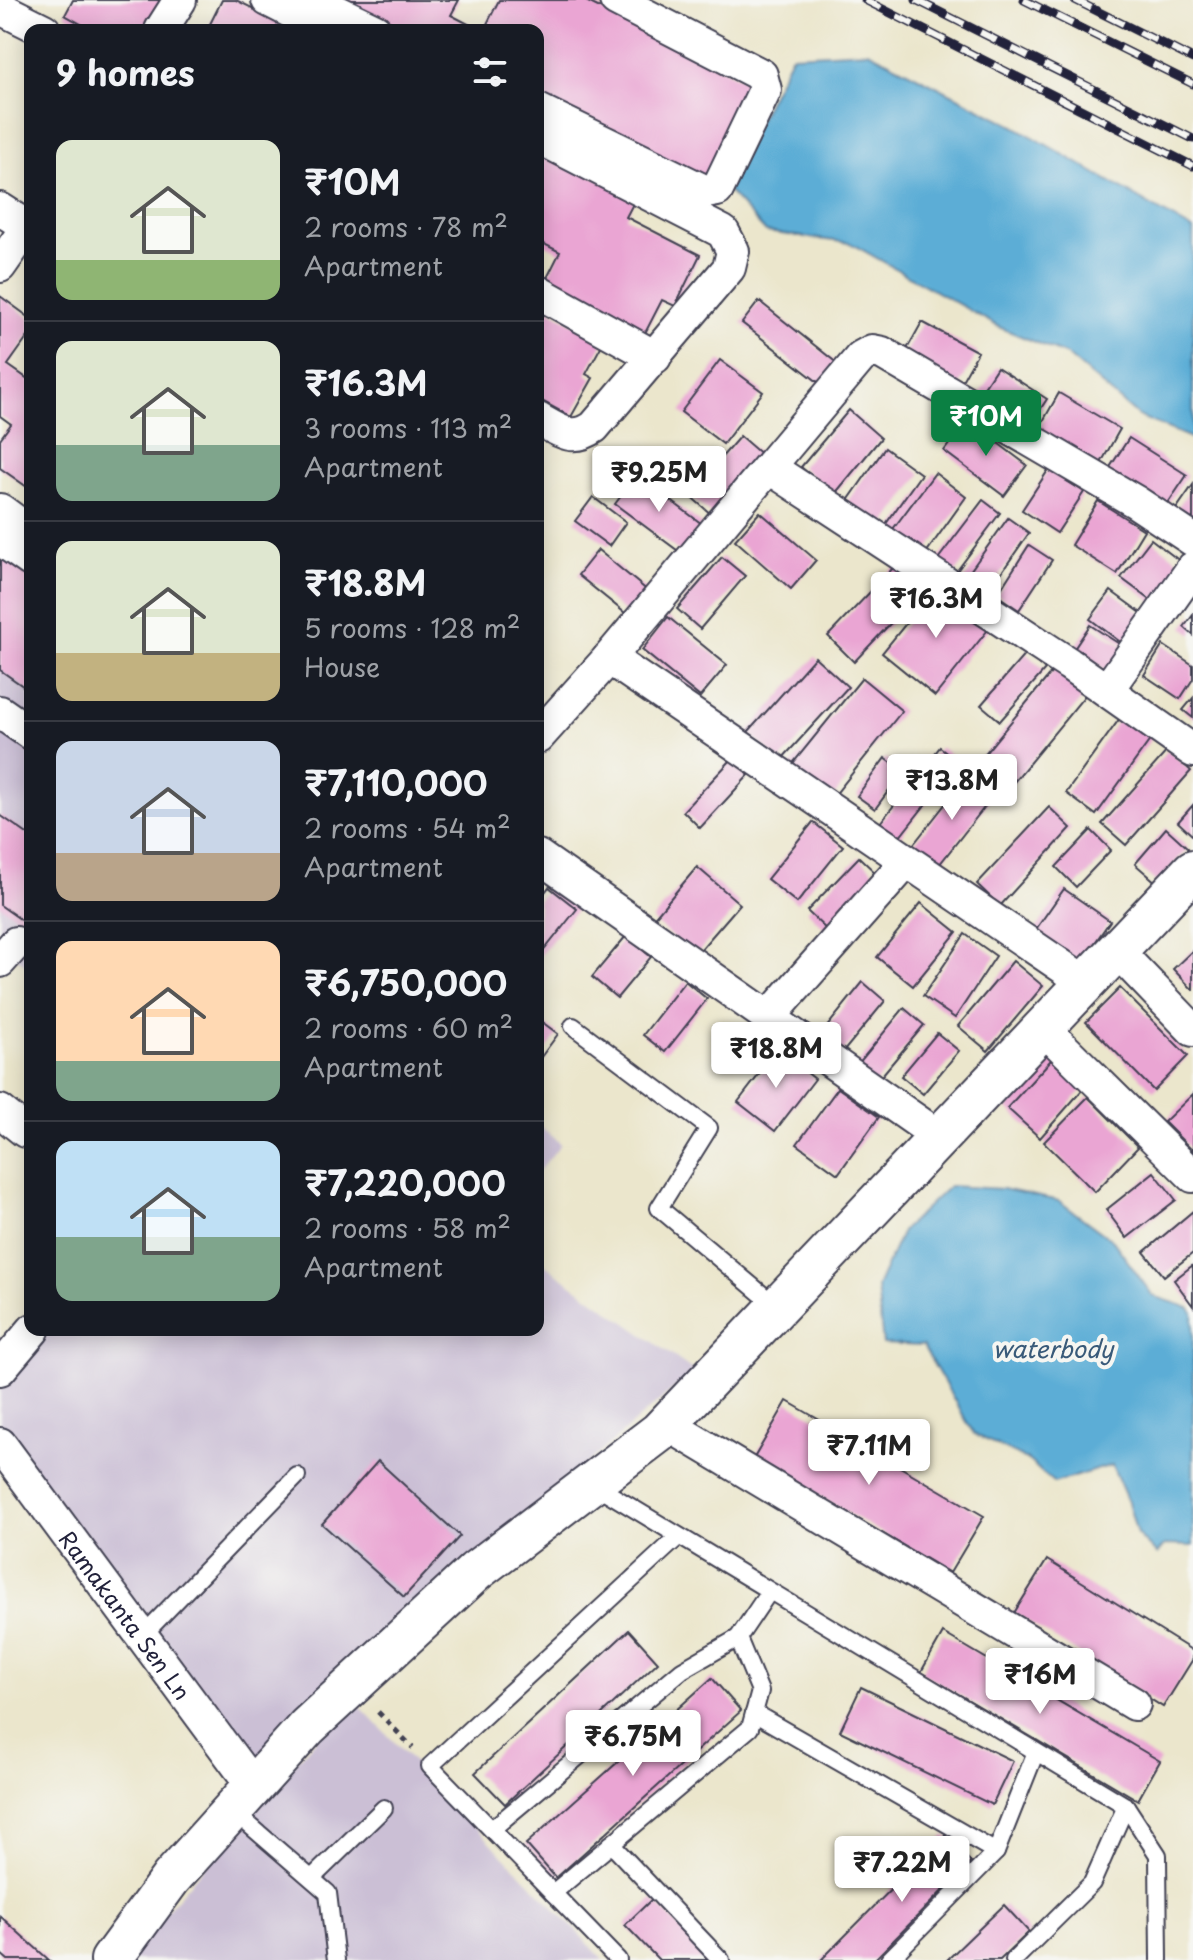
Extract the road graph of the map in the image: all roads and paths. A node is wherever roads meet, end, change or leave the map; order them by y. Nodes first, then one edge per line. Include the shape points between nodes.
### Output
1 (180, 0) edge
2 (268, 0) edge
3 (313, 0) edge
4 (616, 0) edge
5 (0, 8) edge
6 (32, 24) edge
7 (165, 24) edge
8 (315, 24) edge
9 (363, 24) edge
10 (544, 113) edge
11 (544, 140) edge
12 (0, 209) edge
13 (24, 224) edge
14 (24, 234) edge
15 (0, 266) edge
16 (544, 295) edge
17 (655, 357) junction
18 (544, 422) edge
19 (770, 468) junction
20 (0, 510) edge
21 (24, 528) edge
22 (0, 539) edge
23 (1193, 540) edge
24 (24, 556) edge
25 (1193, 568) edge
26 (609, 658) junction
27 (1107, 690) junction
28 (0, 712) edge
29 (24, 729) edge
30 (544, 730) edge
31 (1193, 751) edge
32 (544, 860) edge
33 (906, 862) junction
34 (1193, 870) edge
35 (1117, 951) junction
36 (1085, 982) junction
37 (769, 1017) junction
38 (573, 1026) dead end
39 (1044, 1029) junction
40 (1193, 1030) edge
41 (0, 1111) edge
42 (24, 1130) edge
43 (941, 1138) junction
44 (1193, 1176) edge
45 (778, 1308) junction
46 (28, 1336) edge
47 (0, 1369) edge
48 (667, 1424) junction
49 (0, 1444) edge
50 (297, 1476) dead end
51 (592, 1484) junction
52 (678, 1537) junction
53 (769, 1592) junction
54 (142, 1636) junction
55 (738, 1638) junction
56 (352, 1685) junction
57 (1134, 1704) dead end
58 (754, 1713) junction
59 (1035, 1754) junction
60 (430, 1766) junction
61 (243, 1798) junction
62 (1126, 1806) junction
63 (384, 1808) dead end
64 (492, 1829) junction
65 (611, 1844) junction
66 (996, 1852) junction
67 (312, 1878) junction
68 (553, 1893) junction
69 (111, 1960) edge
70 (336, 1960) edge
71 (618, 1960) edge
72 (721, 1960) edge
73 (889, 1960) edge
74 (1014, 1960) edge
75 (1159, 1960) edge

1 - 7 street
2 - 8 street
3 - 9 street
4 - 10 street via 761,75 765,90 717,190 706,192
5 - 6 street
11 - 17 street via 723,232 733,251 729,268
12 - 13 street
14 - 15 street
16 - 17 street
17 - 18 street via 582,436 567,435
19 - 23 street via 861,357 872,351
19 - 26 street
19 - 27 street
20 - 21 street
22 - 24 street
25 - 27 street
26 - 30 street
26 - 33 street
27 - 31 street
28 - 29 street
32 - 37 street
33 - 36 street
33 - 37 street
34 - 35 street
35 - 36 street
35 - 40 street
36 - 39 street
37 - 43 street
38 - 45 lane via 709,1128 659,1208
39 - 43 street
39 - 44 street
41 - 42 street
43 - 45 street
45 - 48 street
46 - 47 street
48 - 51 street
48 - 57 street
49 - 54 street, Ramakanta Sen Ln
50 - 54 lane
51 - 52 lane
51 - 56 street via 476,1571
52 - 53 lane
52 - 60 lane
53 - 55 lane
53 - 59 lane
54 - 61 street, Ramakanta Sen Ln
55 - 58 lane via 760,1691
55 - 64 lane via 682,1670
56 - 60 path
56 - 61 street
58 - 65 lane via 750,1728
58 - 66 lane
59 - 62 lane
59 - 66 lane
60 - 64 lane
61 - 67 lane
61 - 69 street via 171,1878
62 - 74 lane via 1092,1883
62 - 75 lane via 1158,1855
63 - 67 lane
64 - 68 lane
65 - 68 lane
65 - 72 lane
66 - 73 lane
67 - 70 lane via 328,1893
68 - 71 lane

